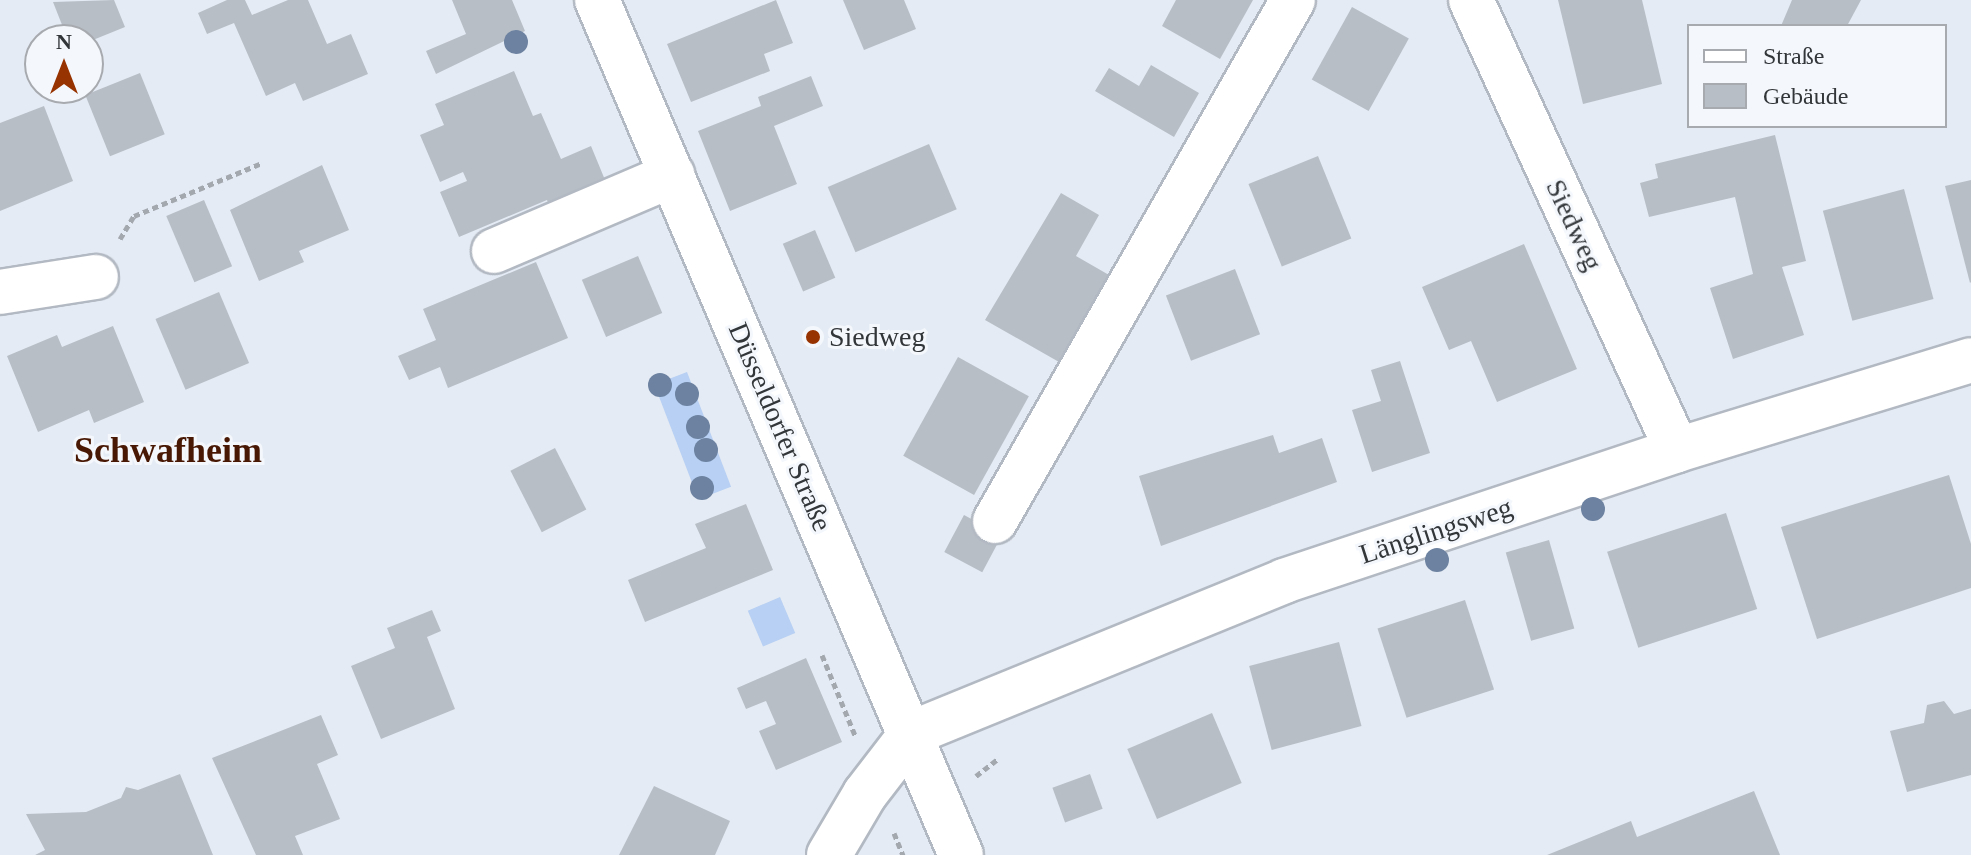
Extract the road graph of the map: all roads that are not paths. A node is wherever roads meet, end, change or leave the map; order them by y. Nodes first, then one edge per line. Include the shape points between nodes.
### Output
1 (597, 0) edge
2 (1293, 0) edge
3 (1471, 0) edge
4 (672, 175) junction
5 (494, 251) dead end
6 (96, 277) road end
7 (0, 292) edge
8 (1971, 360) edge
9 (1677, 450) junction
10 (995, 521) dead end
11 (912, 733) junction
12 (829, 855) edge
13 (961, 855) edge

1 - 4 street, Düsseldorfer Straße
2 - 10 street
3 - 9 street, Siedweg
4 - 5 street
4 - 11 street, Düsseldorfer Straße
6 - 7 street
8 - 9 street, Länglingsweg
9 - 11 street, Länglingsweg via 1284,581
11 - 12 street via 865,794
11 - 13 street, Düsseldorfer Straße

